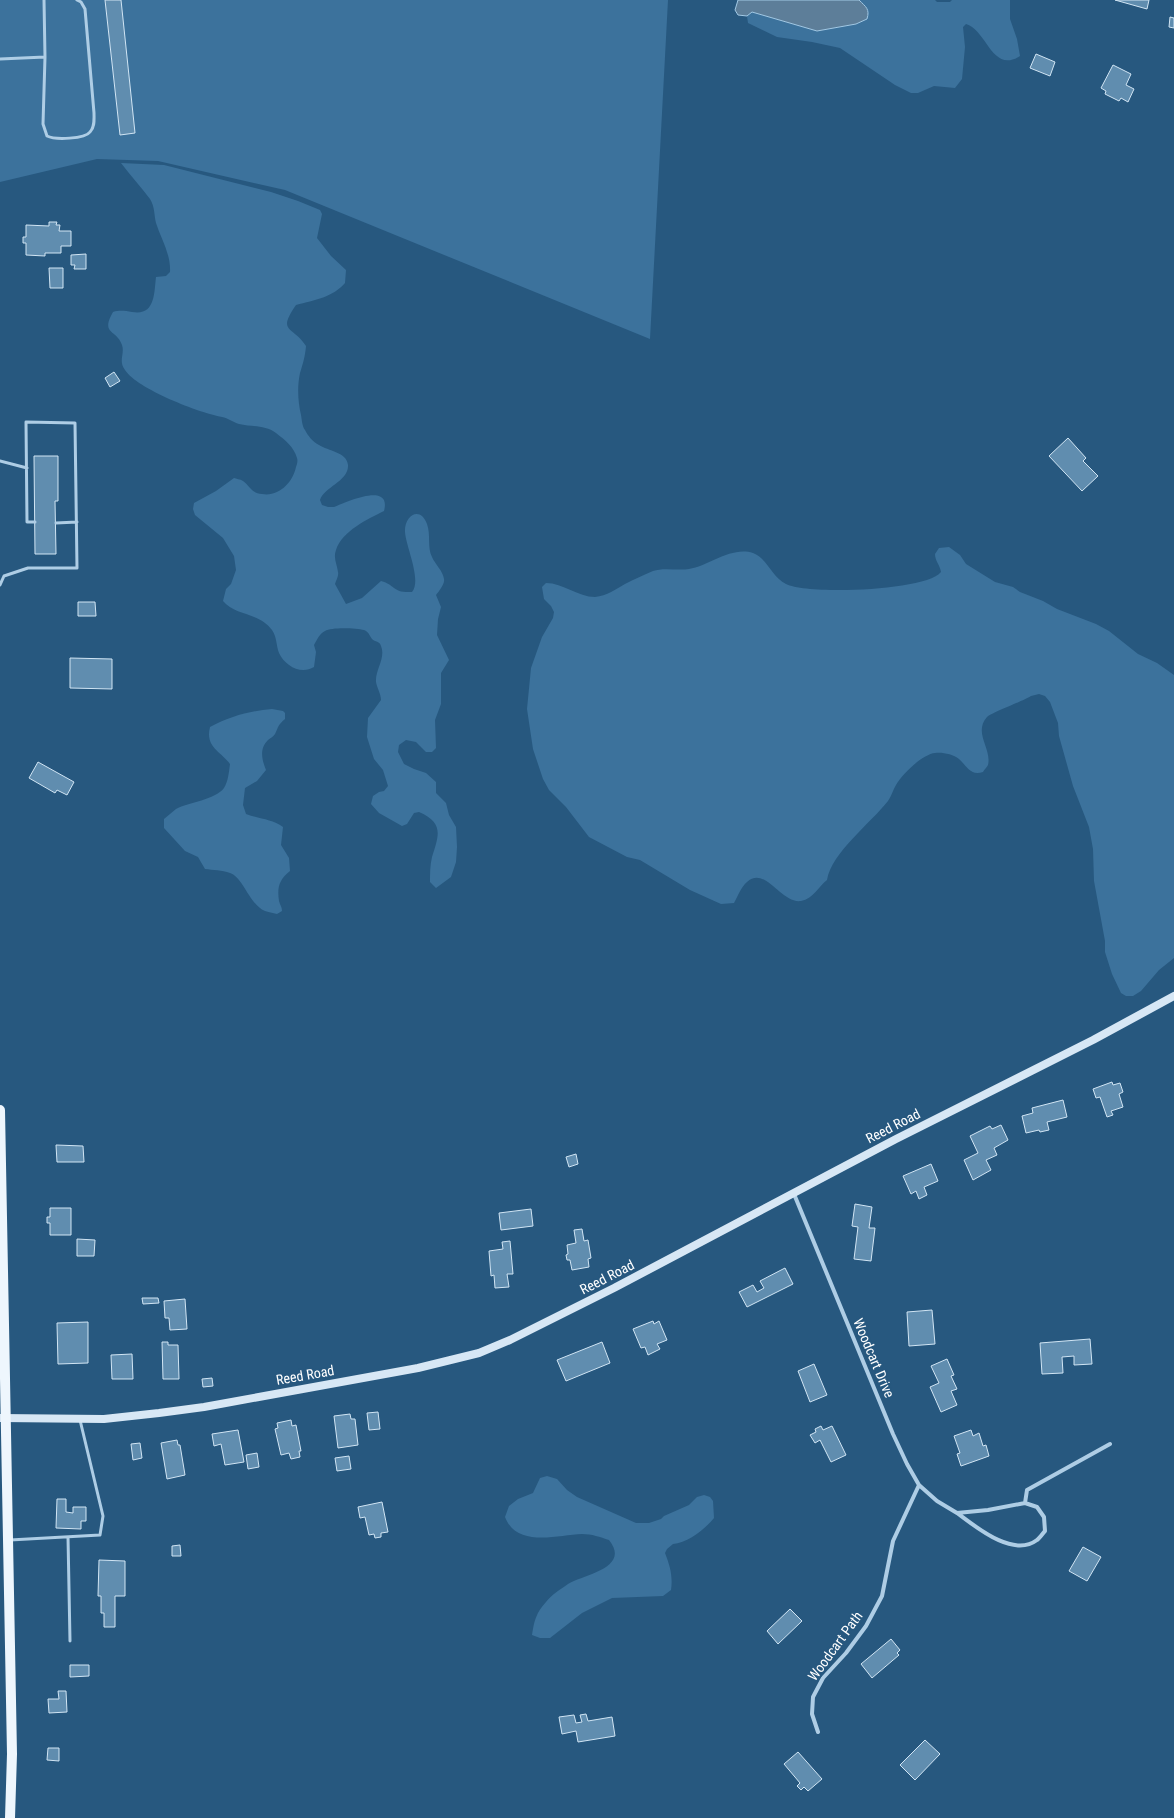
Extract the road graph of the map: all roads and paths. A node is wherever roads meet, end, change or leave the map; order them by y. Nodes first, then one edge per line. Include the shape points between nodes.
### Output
1 (44, 0) edge
2 (77, 0) edge
3 (45, 57) junction
4 (0, 59) edge
5 (0, 461) edge
6 (27, 468) junction
7 (35, 522) dead end
8 (77, 522) junction
9 (56, 523) dead end
10 (0, 585) edge
11 (1174, 996) edge
12 (0, 1110) edge
13 (794, 1194) junction
14 (3, 1418) edge
15 (80, 1419) junction
16 (1110, 1444) dead end
17 (919, 1485) junction
18 (1026, 1503) junction
19 (957, 1513) junction
20 (68, 1537) junction
21 (8, 1540) junction
22 (70, 1641) dead end
23 (818, 1732) dead end
24 (10, 1818) edge

1 - 3 lane
2 - 3 lane via 84,5 86,16 94,113 90,133 54,139 47,136 43,124
3 - 4 lane
5 - 6 lane
6 - 7 lane via 27,522
6 - 8 lane via 26,422 75,423
8 - 9 lane
8 - 10 lane via 77,568 28,568 4,576
11 - 13 street, Reed Road
12 - 14 main road
13 - 15 street, Reed Road via 600,1295 479,1353 418,1368 204,1407 129,1417
13 - 17 street, Woodcart Drive via 893,1434
14 - 15 street, Reed Road
14 - 21 main road
15 - 20 lane via 103,1516 100,1535
16 - 18 street via 1027,1490
17 - 19 street, Woodcart Drive via 937,1501
17 - 23 street, Woodcart Path via 893,1541 882,1596 866,1626 846,1654 824,1678 813,1697 812,1714
18 - 19 street
18 - 19 street, Woodcart Drive via 1036,1507 1044,1517 1045,1531 1037,1540 1020,1546 1004,1543
20 - 21 lane
20 - 22 lane
21 - 24 main road via 12,1754

